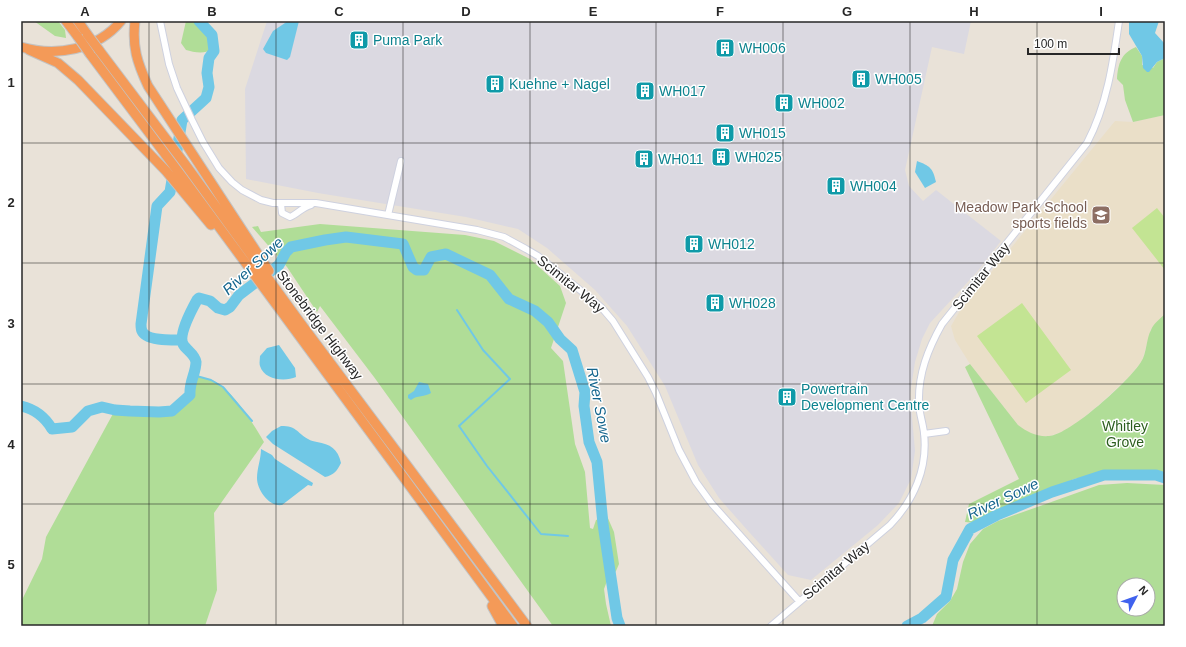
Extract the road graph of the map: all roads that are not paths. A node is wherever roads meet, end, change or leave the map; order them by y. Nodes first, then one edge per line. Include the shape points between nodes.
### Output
1 (66, 21) edge
2 (78, 21) edge
3 (121, 21) edge
4 (135, 21) edge
5 (160, 21) edge
6 (1119, 21) edge
7 (25, 48) edge
8 (401, 161) dead end
9 (181, 182) junction
10 (316, 203) junction
11 (280, 204) junction
12 (388, 215) junction
13 (255, 266) junction
14 (273, 287) junction
15 (946, 431) dead end
16 (924, 434) junction
17 (474, 573) junction
18 (799, 601) junction
19 (504, 626) edge
20 (513, 626) edge
21 (528, 626) edge
22 (771, 626) edge

1 - 9 highway, Stonebridge Highway, bridge via 170,160
2 - 13 highway, Stonebridge Highway, bridge via 185,164
3 - 7 highway via 99,39 74,49 55,52
4 - 13 highway via 135,51 148,86 186,143
5 - 11 street, Scimitar Way via 177,88 219,168 242,190 261,200
6 - 16 street, Scimitar Way via 1105,100 1094,131 942,324 928,352 920,382 919,403
7 - 9 highway via 50,58 69,72 166,171
8 - 12 street
9 - 13 highway, Stonebridge Highway
10 - 11 street, Scimitar Way
10 - 11 street via 305,206 290,217 282,213
10 - 12 street, Scimitar Way
12 - 18 street, Scimitar Way via 477,230 515,242 538,256 601,307 613,321 648,377 679,450 696,482 716,510
13 - 14 highway, Stonebridge Highway
13 - 14 highway
14 - 17 highway, Stonebridge Highway via 336,388
14 - 21 highway, Stonebridge Highway
15 - 16 street
16 - 18 street, Scimitar Way via 925,452 920,479 906,506 890,525
17 - 19 highway
17 - 20 highway, Stonebridge Highway
18 - 22 street

